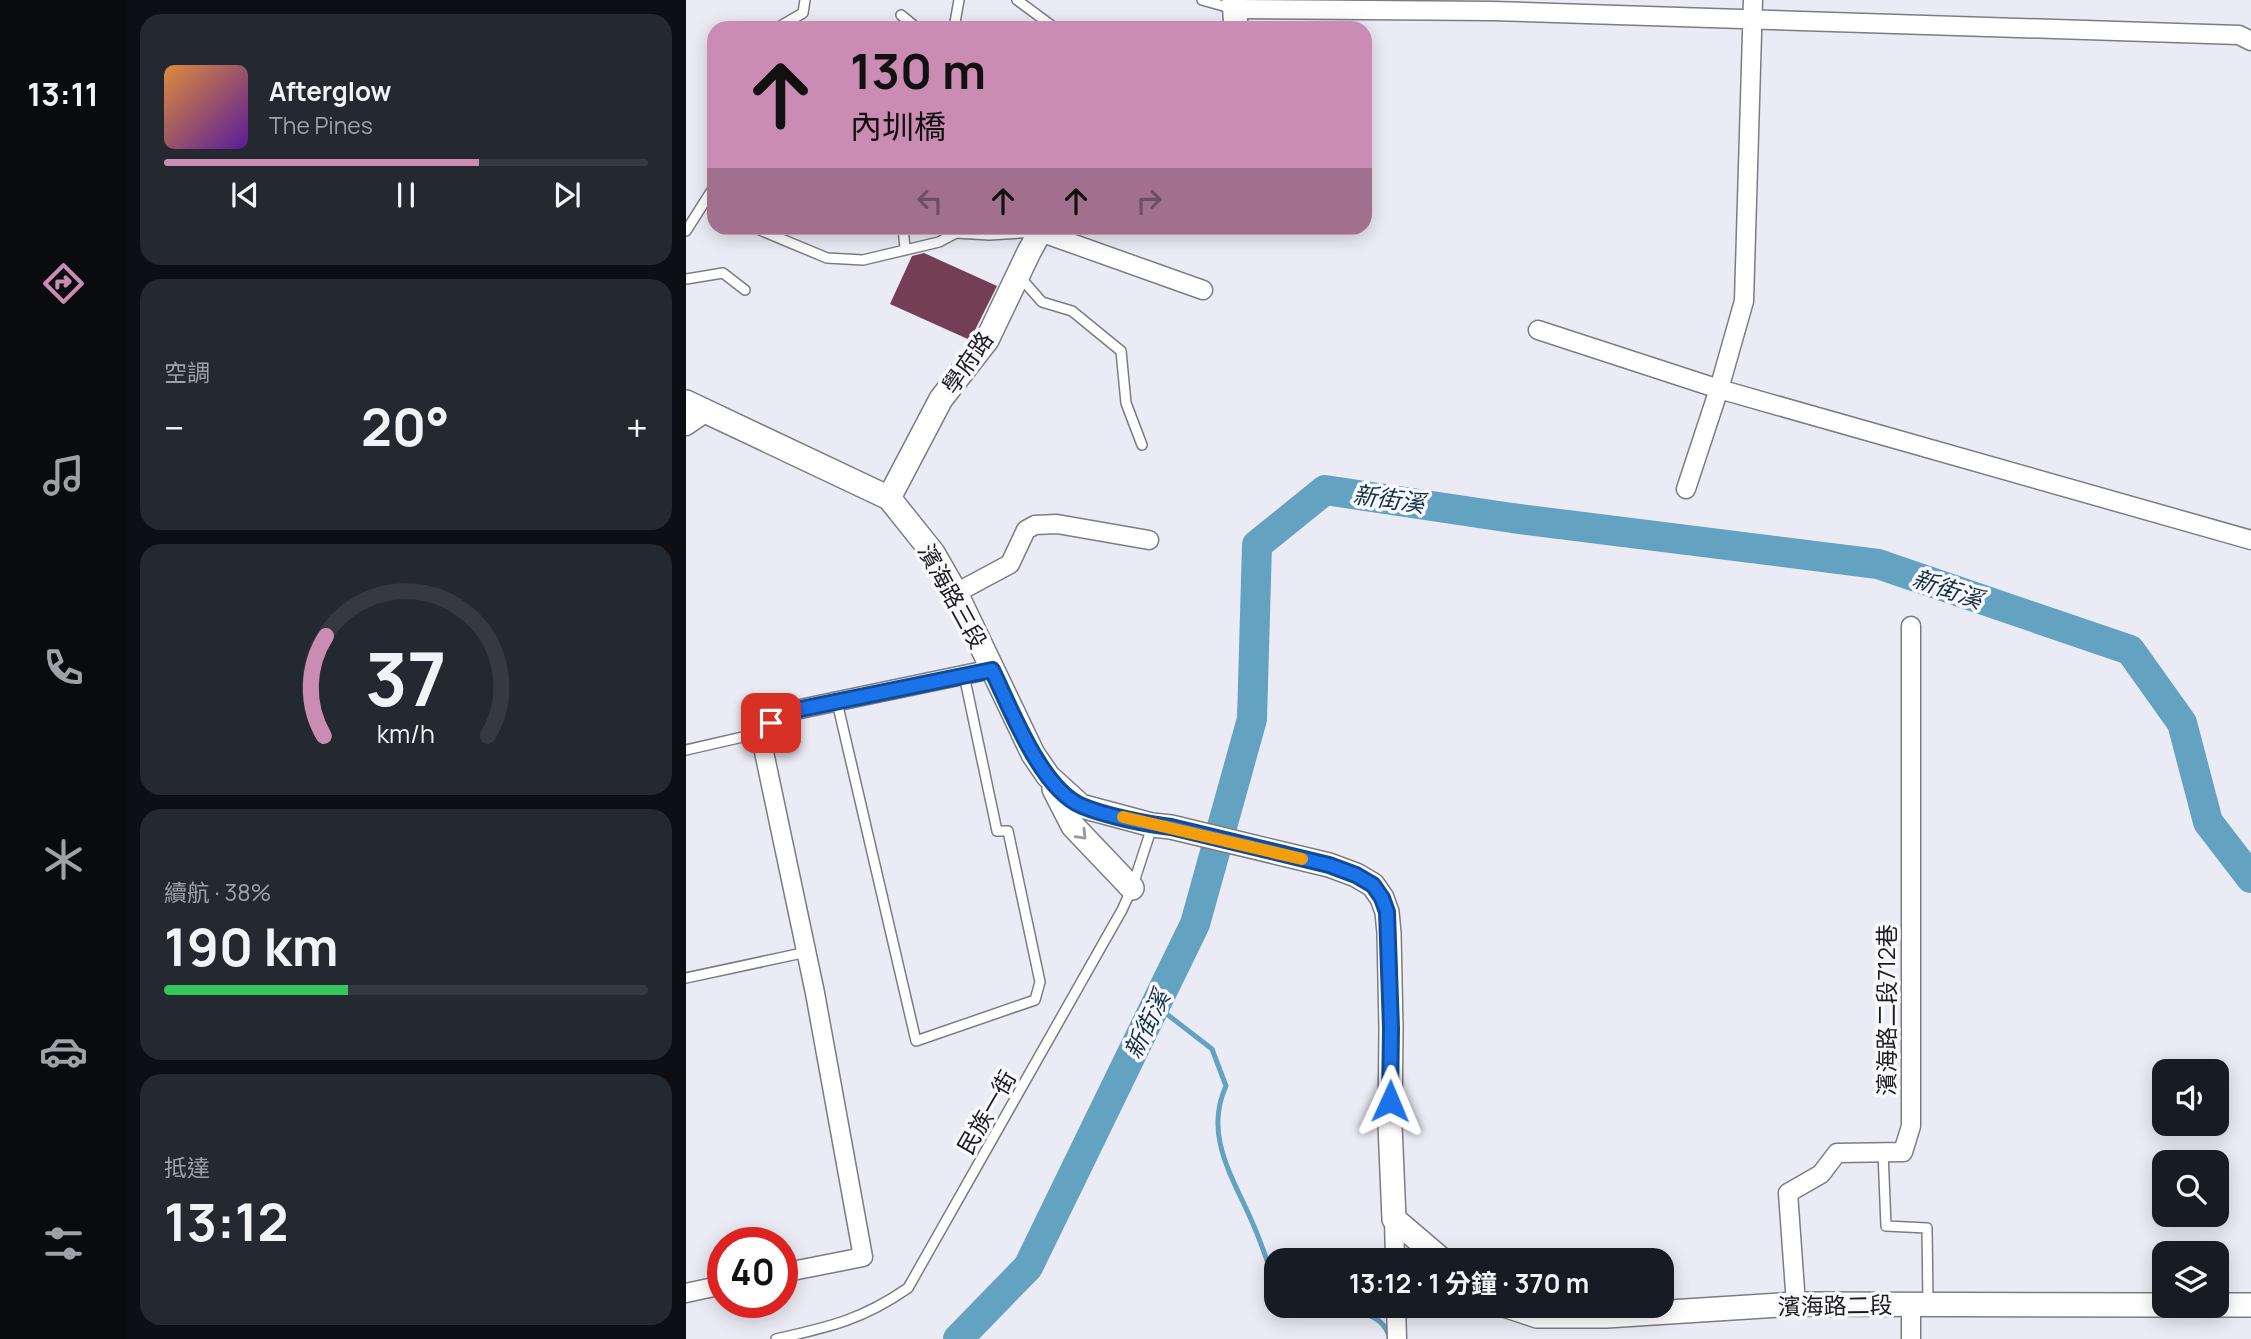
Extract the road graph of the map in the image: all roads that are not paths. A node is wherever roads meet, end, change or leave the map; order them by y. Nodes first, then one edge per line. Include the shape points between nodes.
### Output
1 (805, 0) edge
2 (960, 0) edge
3 (1017, 0) edge
4 (1202, 0) edge
5 (1753, 0) edge
6 (1235, 12) edge
7 (901, 15) dead end
8 (789, 21) edge
9 (908, 21) edge
10 (956, 21) edge
11 (1046, 21) edge
12 (1753, 21) junction
13 (2251, 41) edge
14 (707, 206) edge
15 (686, 231) edge
16 (774, 235) edge
17 (904, 235) edge
18 (952, 235) edge
19 (1040, 235) edge
20 (1056, 235) edge
21 (905, 248) junction
22 (1017, 274) junction
23 (686, 279) edge
24 (745, 290) dead end
25 (1203, 290) dead end
26 (1538, 330) dead end
27 (1719, 389) junction
28 (686, 402) edge
29 (708, 411) junction
30 (686, 426) edge
31 (1142, 444) dead end
32 (1686, 489) dead end
33 (889, 498) junction
34 (1149, 540) dead end
35 (2251, 540) edge
36 (956, 593) junction
37 (1911, 626) dead end
38 (992, 670) junction
39 (964, 675) junction
40 (837, 702) junction
41 (760, 733) junction
42 (686, 750) edge
43 (1048, 776) junction
44 (1162, 826) junction
45 (1132, 888) junction
46 (807, 952) junction
47 (686, 978) edge
48 (1883, 1152) junction
49 (1394, 1219) junction
50 (1395, 1248) edge
51 (1428, 1248) edge
52 (798, 1270) edge
53 (707, 1288) edge
54 (686, 1293) edge
55 (1796, 1304) junction
56 (1920, 1305) junction
57 (2152, 1305) edge
58 (2229, 1305) edge
59 (2251, 1305) edge
60 (1674, 1312) edge
61 (1396, 1318) edge
62 (788, 1338) edge
63 (776, 1339) edge
64 (1397, 1339) edge
65 (1911, 1339) edge

1 - 8 lane via 803,13
2 - 10 lane
3 - 11 lane
4 - 6 lane
5 - 12 street
6 - 12 street via 1493,11
7 - 9 lane
12 - 13 street via 2239,35
12 - 27 street via 1744,301
14 - 15 lane
16 - 21 lane via 827,258 863,260
17 - 21 lane
18 - 21 lane
19 - 22 street, 學府路
20 - 25 street
22 - 31 lane via 1042,302 1072,311 1121,351 1126,403
22 - 33 street, 學府路 via 987,340 941,399
23 - 24 lane via 723,273
26 - 27 street
27 - 32 street
27 - 35 street
28 - 29 street, 濱海路三段
29 - 30 street
29 - 33 street, 濱海路三段
33 - 36 street, 濱海路三段 via 933,553
34 - 36 street via 1057,524 1035,525 1026,530 1010,564
36 - 38 street, 濱海路三段
37 - 48 street, 濱海路二段712巷 via 1911,1126 1903,1152
38 - 39 street
38 - 43 street, 濱海路三段
39 - 40 street
39 - 40 lane via 997,831 1007,831 1040,982 1035,1000 916,1041
40 - 41 street via 781,713
41 - 42 lane
41 - 46 street
43 - 44 street, 濱海路三段 via 1081,806
43 -> 45 street via 1073,826
44 - 45 lane, 民族一街
44 - 49 street, 濱海路三段 via 1356,875 1373,885 1382,898 1387,912
45 - 62 lane, 民族一街 via 908,1288 881,1307 838,1325
46 - 47 lane
46 - 52 street via 863,1257
48 - 55 street, 濱海路二段712巷 via 1837,1153 1821,1174 1788,1194
48 - 56 lane via 1886,1226 1927,1228
49 - 50 street
49 - 51 street
53 - 54 street
55 - 56 street, 濱海路二段
55 - 60 street, 濱海路二段
56 - 57 street, 濱海路二段
56 - 65 street
58 - 59 street
61 - 64 street
62 - 63 lane, 民族一街

